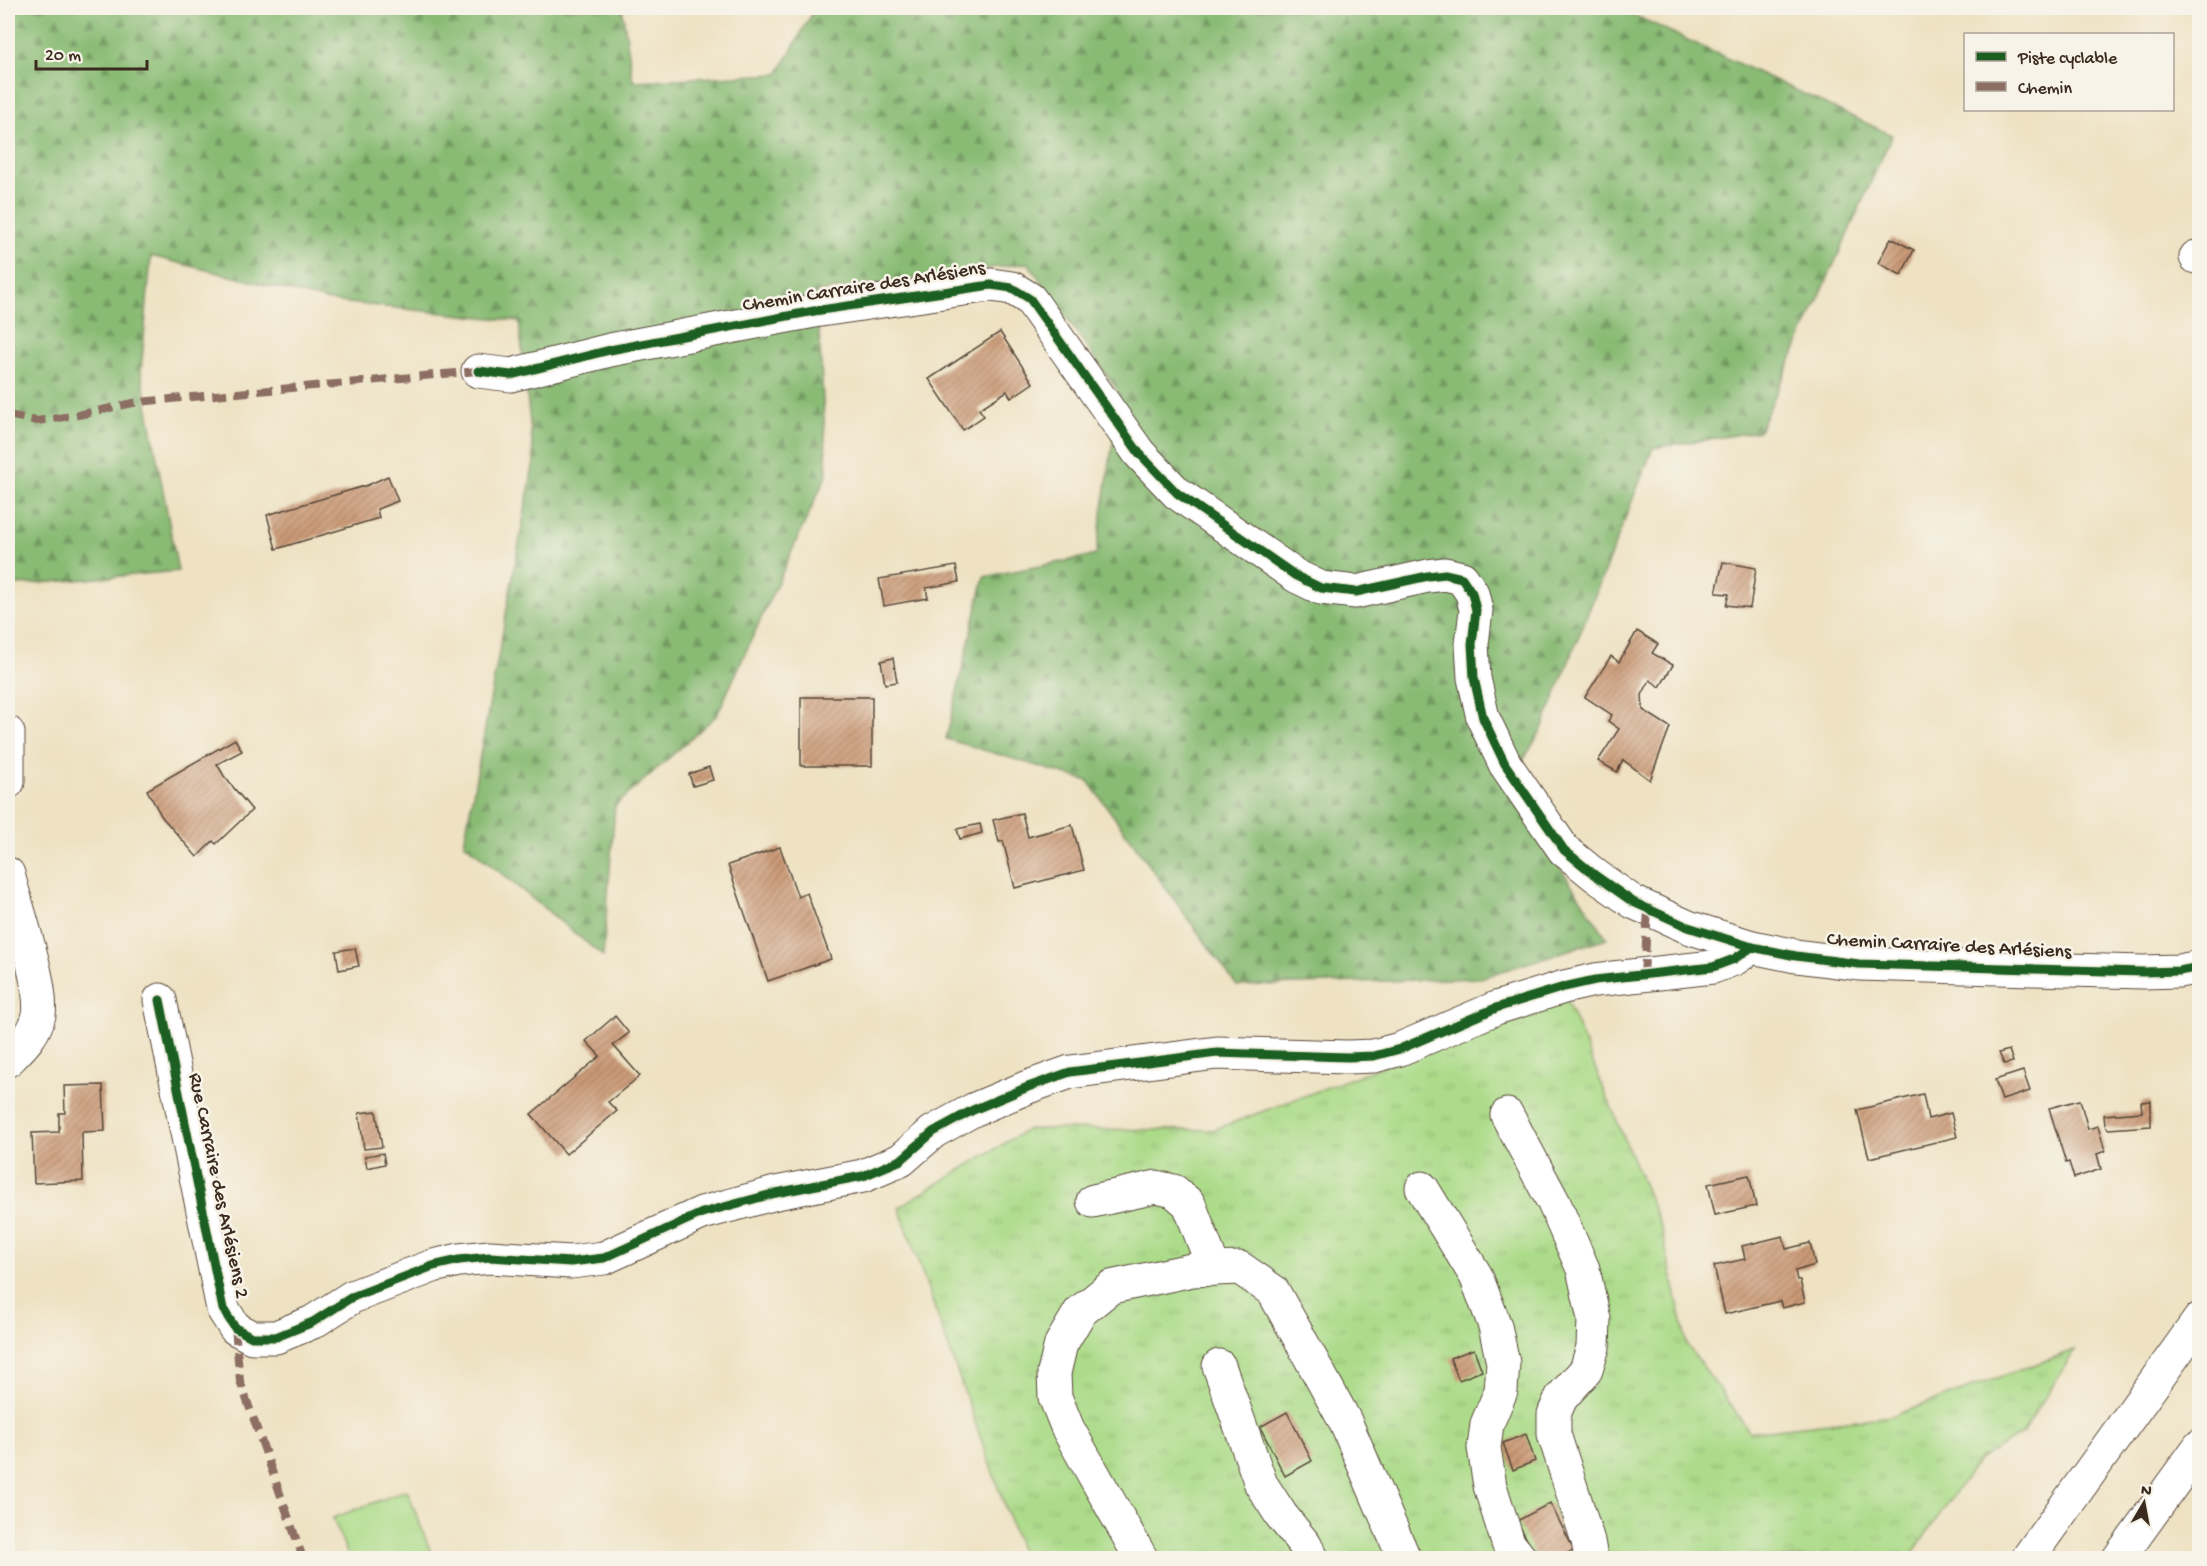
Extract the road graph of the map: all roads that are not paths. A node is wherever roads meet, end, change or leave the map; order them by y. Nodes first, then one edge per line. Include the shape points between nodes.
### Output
1 (478, 371) dead end
2 (8, 733) edge
3 (8, 782) edge
4 (8, 874) edge
5 (1752, 947) junction
6 (2199, 967) edge
7 (160, 1000) dead end
8 (8, 1060) edge
9 (1507, 1114) dead end
10 (1422, 1188) dead end
11 (1094, 1201) dead end
12 (1214, 1269) junction
13 (2199, 1319) edge
14 (1219, 1366) dead end
15 (2199, 1446) edge
16 (1141, 1558) edge
17 (1312, 1558) edge
18 (1404, 1558) edge
19 (1520, 1558) edge
20 (1591, 1558) edge
21 (2028, 1558) edge
22 (2119, 1558) edge

1 - 5 main road, Chemin Carraire des Arlésiens via 511,375 610,350 814,311 991,285 1012,288 1030,298 1139,453 1177,493 1296,576 1321,588 1356,592 1428,576 1462,578 1472,593 1476,610 1474,678 1483,717 1505,764 1564,850 1633,902 1688,927
2 - 3 main road
4 - 8 main road via 37,984 39,1015 28,1039
5 - 6 main road, Chemin Carraire des Arlésiens via 1859,964 2143,972
5 - 7 main road, Rue Carraire des Arlésiens 2 via 1713,967 1564,987 1496,1008 1400,1049 1374,1056 1217,1053 1070,1072 973,1110 933,1132 901,1160 863,1176 702,1213 604,1258 571,1262 489,1257 433,1266 352,1298 313,1322 276,1337 252,1337 235,1328 223,1309
9 - 20 main road via 1554,1203 1583,1269 1594,1319 1593,1347 1586,1370 1561,1398 1554,1414 1554,1434
10 - 19 main road via 1476,1276 1495,1326 1503,1363 1501,1391 1487,1424 1484,1448 1508,1543
11 - 12 main road via 1155,1187 1174,1191 1189,1204
12 - 16 main road via 1111,1287 1080,1312 1061,1344 1054,1373 1055,1397 1068,1428
12 - 18 main road via 1240,1268 1273,1291 1345,1421
13 - 21 main road
14 - 17 main road via 1261,1484
15 - 22 main road

